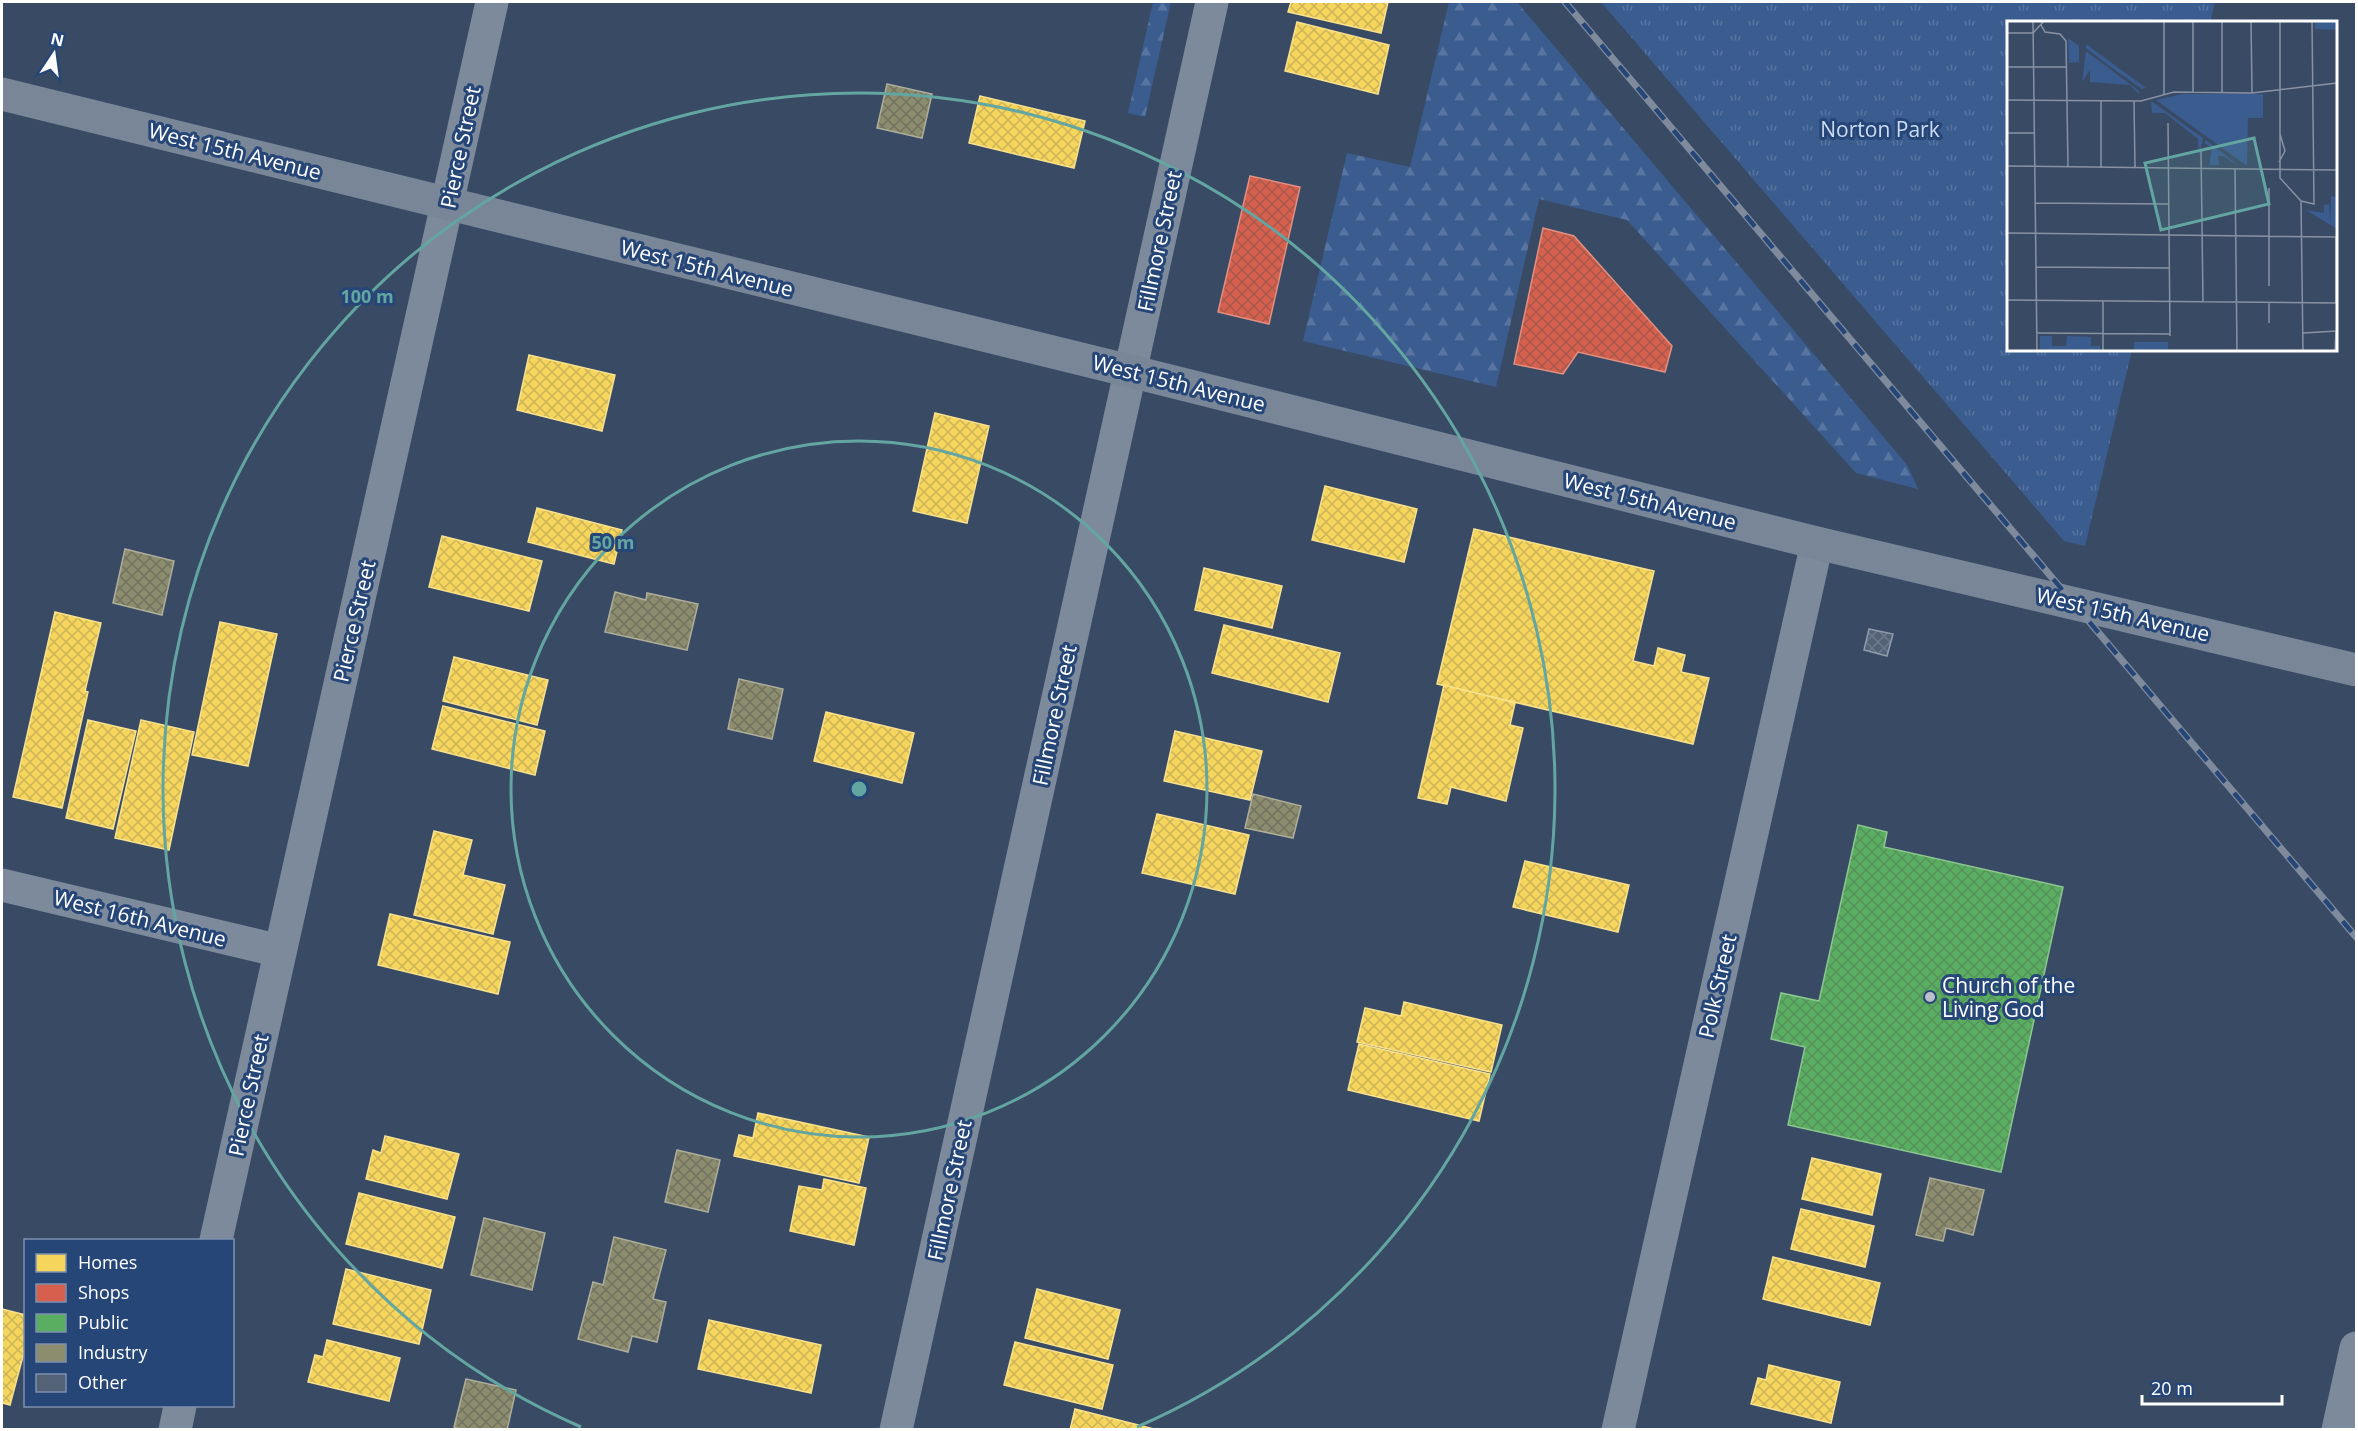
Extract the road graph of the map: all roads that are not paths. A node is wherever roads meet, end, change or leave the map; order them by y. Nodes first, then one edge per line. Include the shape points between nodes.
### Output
1 (492, 2) edge
2 (1212, 2) edge
3 (2, 94) edge
4 (448, 203) junction
5 (1130, 371) junction
6 (1817, 543) junction
7 (2356, 670) edge
8 (2, 885) edge
9 (280, 951) junction
10 (216, 1239) edge
11 (2356, 1348) edge
12 (180, 1407) edge
13 (175, 1430) edge
14 (896, 1430) edge
15 (1618, 1430) edge
16 (2338, 1430) edge

1 - 4 street, Pierce Street
2 - 5 street, Fillmore Street
3 - 4 main road, West 15th Avenue
4 - 5 main road, West 15th Avenue
4 - 9 street, Pierce Street
5 - 6 main road, West 15th Avenue
5 - 14 street, Fillmore Street
6 - 7 main road, West 15th Avenue
6 - 15 street, Polk Street
8 - 9 street, West 16th Avenue
9 - 10 street, Pierce Street
11 - 16 street
12 - 13 street

